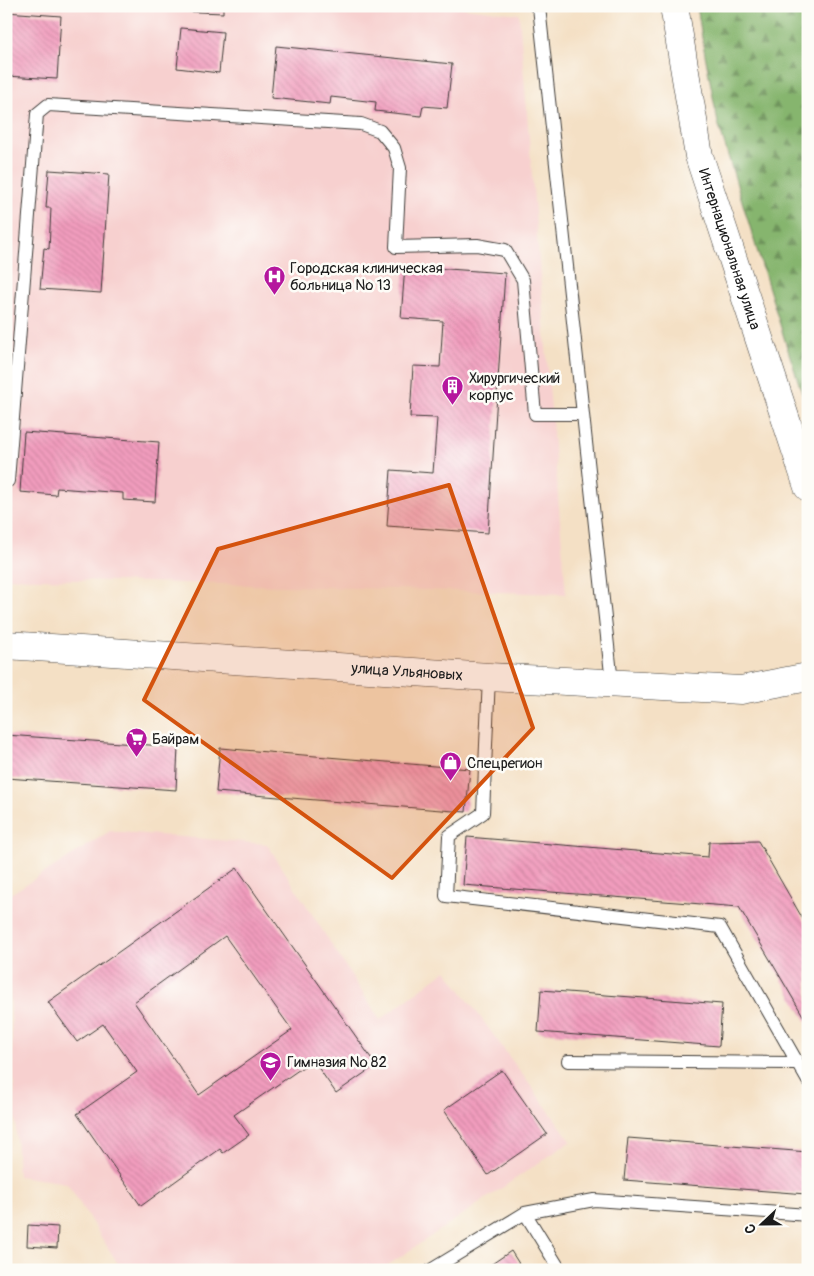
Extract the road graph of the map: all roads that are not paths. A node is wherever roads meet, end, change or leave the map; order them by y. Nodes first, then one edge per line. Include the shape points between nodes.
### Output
1 (535, 6) edge
2 (674, 6) edge
3 (583, 414) junction
4 (8, 481) dead end
5 (808, 487) edge
6 (6, 645) edge
7 (489, 677) junction
8 (808, 677) edge
9 (612, 683) junction
10 (568, 1061) dead end
11 (797, 1063) junction
12 (808, 1082) edge
13 (524, 1213) junction
14 (808, 1215) edge
15 (431, 1270) edge
16 (560, 1270) edge

1 - 3 lane via 539,7
2 - 5 main road, Интернациональная улица via 699,156
3 - 4 lane via 535,414 522,280 505,250 477,245 396,247 400,168 394,148 380,132 362,124 48,105 37,114
3 - 9 lane
6 - 7 main road, улица Ульяновых
7 - 9 main road, улица Ульяновых
7 - 11 lane via 483,813 449,836 446,896 720,927
8 - 9 main road, улица Ульяновых via 741,690
10 - 11 lane
11 - 12 lane
13 - 14 lane via 594,1200
13 - 15 lane
13 - 16 lane

